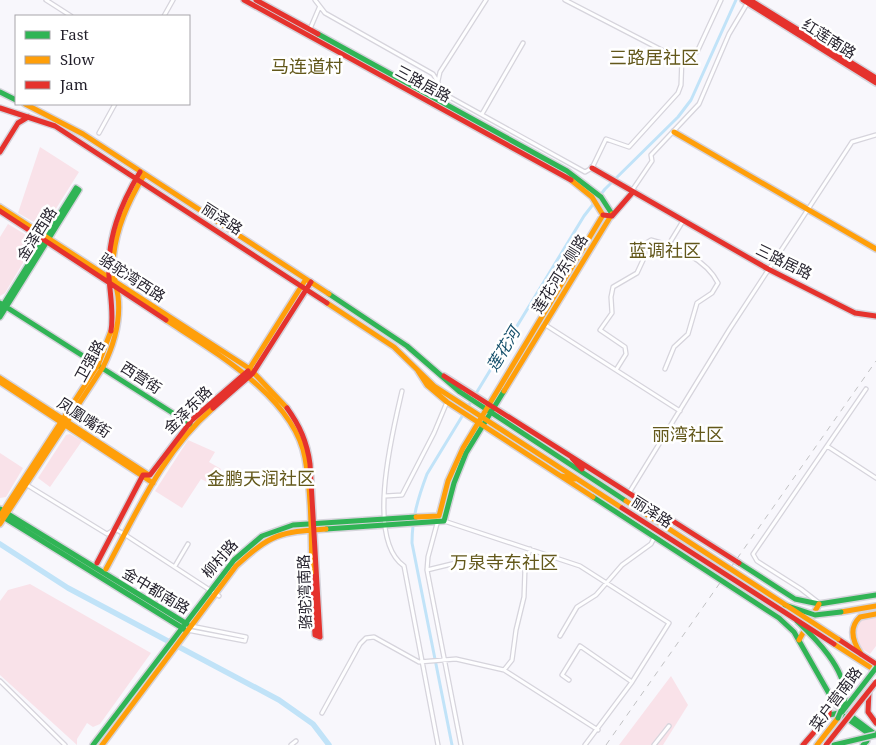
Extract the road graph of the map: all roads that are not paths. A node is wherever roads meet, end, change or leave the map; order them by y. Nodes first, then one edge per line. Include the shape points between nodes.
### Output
1 (46, 0) edge
2 (172, 0) edge
3 (244, 0) edge
4 (256, 0) edge
5 (315, 0) edge
6 (486, 0) edge
7 (566, 0) edge
8 (721, 0) edge
9 (748, 1) edge
10 (319, 8) junction
11 (69, 15) edge
12 (164, 15) edge
13 (310, 29) junction
14 (523, 43) dead end
15 (681, 60) junction
16 (876, 78) edge
17 (438, 82) junction
18 (876, 82) edge
19 (0, 92) edge
20 (15, 100) edge
21 (28, 105) edge
22 (114, 105) edge
23 (0, 108) edge
24 (11, 112) junction
25 (482, 114) junction
26 (30, 116) junction
27 (18, 123) junction
28 (674, 132) junction
29 (100, 133) dead end
30 (876, 136) edge
31 (0, 152) edge
32 (592, 168) junction
33 (142, 173) junction
34 (138, 179) junction
35 (77, 189) dead end
36 (589, 191) junction
37 (632, 193) junction
38 (0, 207) edge
39 (809, 210) junction
40 (0, 211) edge
41 (603, 215) junction
42 (612, 216) junction
43 (683, 222) junction
44 (46, 239) junction
45 (669, 244) junction
46 (876, 249) edge
47 (768, 269) junction
48 (309, 281) junction
49 (112, 282) junction
50 (304, 287) junction
51 (4, 304) edge
52 (0, 310) edge
53 (876, 316) edge
54 (0, 317) edge
55 (544, 324) junction
56 (100, 366) junction
57 (665, 369) dead end
58 (433, 370) junction
59 (616, 370) junction
60 (418, 371) junction
61 (250, 373) junction
62 (0, 378) edge
63 (0, 382) edge
64 (866, 390) dead end
65 (402, 391) dead end
66 (447, 402) junction
67 (491, 404) junction
68 (487, 410) junction
69 (680, 411) junction
70 (482, 418) junction
71 (64, 422) junction
72 (479, 423) junction
73 (191, 425) junction
74 (827, 446) junction
75 (572, 458) junction
76 (149, 476) junction
77 (561, 476) junction
78 (590, 476) junction
79 (876, 478) edge
80 (580, 480) junction
81 (153, 483) junction
82 (26, 484) junction
83 (628, 494) junction
84 (385, 496) junction
85 (2, 514) edge
86 (385, 518) junction
87 (667, 518) junction
88 (438, 519) junction
89 (402, 521) junction
90 (444, 521) junction
91 (0, 524) edge
92 (385, 525) junction
93 (313, 526) junction
94 (116, 529) junction
95 (124, 534) junction
96 (654, 538) junction
97 (188, 544) dead end
98 (530, 549) junction
99 (464, 562) dead end
100 (97, 563) dead end
101 (175, 566) junction
102 (106, 569) dead end
103 (427, 570) junction
104 (607, 581) junction
105 (215, 593) junction
106 (876, 595) edge
107 (819, 604) junction
108 (784, 605) junction
109 (876, 606) edge
110 (876, 614) edge
111 (798, 621) junction
112 (186, 626) junction
113 (560, 636) dead end
114 (799, 640) junction
115 (168, 651) junction
116 (861, 654) junction
117 (444, 659) junction
118 (425, 662) junction
119 (876, 664) edge
120 (876, 669) edge
121 (504, 670) junction
122 (569, 680) dead end
123 (0, 681) edge
124 (632, 682) junction
125 (876, 682) edge
126 (869, 691) junction
127 (830, 696) junction
128 (322, 713) dead end
129 (829, 715) junction
130 (838, 718) junction
131 (876, 723) edge
132 (669, 726) dead end
133 (598, 730) junction
134 (876, 735) edge
135 (296, 741) dead end
136 (65, 745) edge
137 (93, 745) edge
138 (102, 745) edge
139 (291, 745) edge
140 (438, 745) edge
141 (461, 745) edge
142 (585, 745) edge
143 (654, 745) edge
144 (803, 745) edge
145 (817, 745) edge
146 (826, 745) edge
147 (834, 745) edge
148 (863, 745) edge

1 - 11 street
2 - 12 street
3 - 36 main road, 三路居路
4 - 13 main road, 三路居路
5 - 10 street
6 - 17 street via 440,72
7 - 15 street
8 - 15 street via 697,52 686,53
9 - 16 main road, 红莲南路
9 - 18 main road, 红莲南路
9 - 28 street via 729,34 699,104
10 - 13 street
10 - 17 street via 433,74
13 - 36 main road, 三路居路 via 566,171
14 - 25 street
15 - 32 street via 681,85 675,98 629,146 606,139
17 - 25 street via 439,90
19 - 20 main road
21 - 33 main road, 丽泽路 via 58,119
22 - 29 street
23 - 24 main road, 丽泽路
24 - 26 main road, 丽泽路
24 - 27 main road
25 - 32 street via 582,171
26 - 27 main road
26 - 34 main road, 丽泽路 via 55,126
27 - 31 main road
28 - 37 street via 651,155 652,161
28 - 39 main road
30 - 39 street via 853,140
32 - 37 main road, 三路居路
33 - 34 main road, 卫强路
33 - 48 main road, 丽泽路
34 - 49 main road, 卫强路 via 123,198 114,222 110,248
34 - 50 main road, 丽泽路
35 - 44 main road, 金泽西路
36 - 41 main road via 601,206
36 - 42 main road via 605,201
37 - 42 main road, 莲花河东侧路
37 - 43 main road, 三路居路
38 - 44 main road, 骆驼湾西路
39 - 46 main road
39 - 47 street
40 - 44 main road, 骆驼湾西路
41 - 42 main road
41 - 67 main road, 莲花河东侧路
42 - 55 main road, 莲花河东侧路
43 - 45 street
43 - 47 main road, 三路居路
44 - 49 main road, 骆驼湾西路
44 - 51 main road, 金泽西路
45 - 57 street via 696,260 718,284 698,303 688,334 674,348
45 - 59 street via 651,240 646,243 638,273 613,287 612,312 600,330 625,348 626,354
47 - 53 main road, 三路居路 via 855,313
47 - 69 street
48 - 50 main road, 金泽东路
48 - 58 main road, 丽泽路 via 407,346
49 - 56 main road, 卫强路 via 113,325
49 - 61 main road, 骆驼湾西路
50 - 60 main road, 丽泽路 via 394,347
50 - 61 main road, 金泽东路
51 - 52 main road, 金泽西路
51 - 54 main road, 金泽西路
51 - 56 main road, 西营街
55 - 59 street
55 - 67 main road, 莲花河东侧路
56 - 71 main road, 卫强路
56 - 73 main road, 西营街
58 - 67 main road, 丽泽路
58 - 68 main road, 丽泽路
59 - 69 street
60 - 66 main road, 丽泽路 via 427,385
60 - 70 main road, 丽泽路 via 434,386
61 - 73 main road, 金泽东路
61 - 93 main road, 骆驼湾南路 via 286,408 302,431 309,453
62 - 71 main road, 凤凰嘴街
63 - 71 main road, 凤凰嘴街
64 - 74 street
65 - 84 street via 389,447
66 - 72 main road, 丽泽路
66 - 84 street via 402,495
67 - 68 main road, 莲花河东侧路
67 - 75 main road, 丽泽路
68 - 70 main road, 莲花河东侧路
68 - 78 main road, 丽泽路
69 - 83 street
70 - 72 main road, 莲花河东侧路
70 - 80 main road, 丽泽路
71 - 76 main road, 凤凰嘴街
71 - 82 main road, 卫强路
71 - 85 main road, 卫强路
72 - 77 main road, 丽泽路
72 - 88 main road, 莲花河东侧路 via 454,466
72 - 90 main road, 莲花河东侧路 via 458,470
73 - 76 main road, 金泽东路
74 - 79 street
74 - 107 street via 753,555
75 - 78 main road
75 - 83 main road, 丽泽路
76 - 81 main road, 金泽东路
76 - 81 main road, 凤凰嘴街
76 - 94 main road, 金泽东路
77 - 80 main road
77 - 96 main road, 丽泽路
78 - 108 main road, 丽泽路, bridge
80 - 111 main road, 丽泽路, bridge
81 - 95 main road, 金泽东路
82 - 85 main road, 卫强路
82 - 94 street via 107,534
83 - 87 main road, 丽泽路
84 - 86 street
85 - 91 main road
85 - 112 main road, 金中都南路
86 - 89 main road, 柳村路
86 - 92 street
86 - 93 main road, 柳村路
87 - 96 main road
87 - 107 main road, 丽泽路 via 795,599
88 - 89 main road, 柳村路
88 - 90 main road, 柳村路
88 - 103 street
89 - 92 main road, 柳村路
90 - 98 street
92 - 93 main road, 柳村路
92 - 118 street via 389,549 404,566
93 - 93 main road, 骆驼湾南路 via 315,635 320,637
93 - 105 main road, 柳村路 via 288,531 261,543 241,559
94 - 95 street
94 - 100 main road, 金泽东路
95 - 101 street
95 - 102 main road, 金泽东路
96 - 104 street
96 - 114 main road, 丽泽路 via 779,618
97 - 101 street
98 - 104 street via 580,566
98 - 121 street via 512,660
99 - 103 street
101 - 105 street
103 - 117 street
104 - 113 street via 596,595 577,608
104 - 124 street via 669,623
105 - 112 main road, 柳村路
106 - 107 main road
107 - 114 main road
108 - 109 main road, bridge via 815,615
108 - 116 main road, 丽泽路, bridge
110 - 116 main road via 863,615 853,626 853,643
111 - 120 main road, 丽泽路, bridge
111 - 130 main road, bridge via 816,638 842,684 844,698
112 - 112 street, 金中都南路 via 245,641 246,637
112 - 115 main road, 柳村路
114 - 127 main road, 丽泽路
115 - 137 main road, 柳村路
115 - 138 main road, 柳村路
116 - 119 main road, 丽泽路
117 - 118 street
117 - 121 street
117 - 141 street
118 - 128 street via 380,638 368,637 360,644
118 - 140 street
120 - 130 main road, 菜户营南路, bridge
121 - 133 street
122 - 124 street via 562,675 580,646
123 - 136 street
124 - 133 street
125 - 126 main road, bridge
126 - 131 main road via 866,710
126 - 146 main road, bridge
127 - 129 main road
127 - 134 main road, 丽泽路 via 841,710
129 - 144 main road, 菜户营南路
129 - 148 main road via 838,713 865,731 867,741
130 - 145 main road, 菜户营南路
132 - 143 street
133 - 142 street
134 - 147 main road, bridge
135 - 139 street

